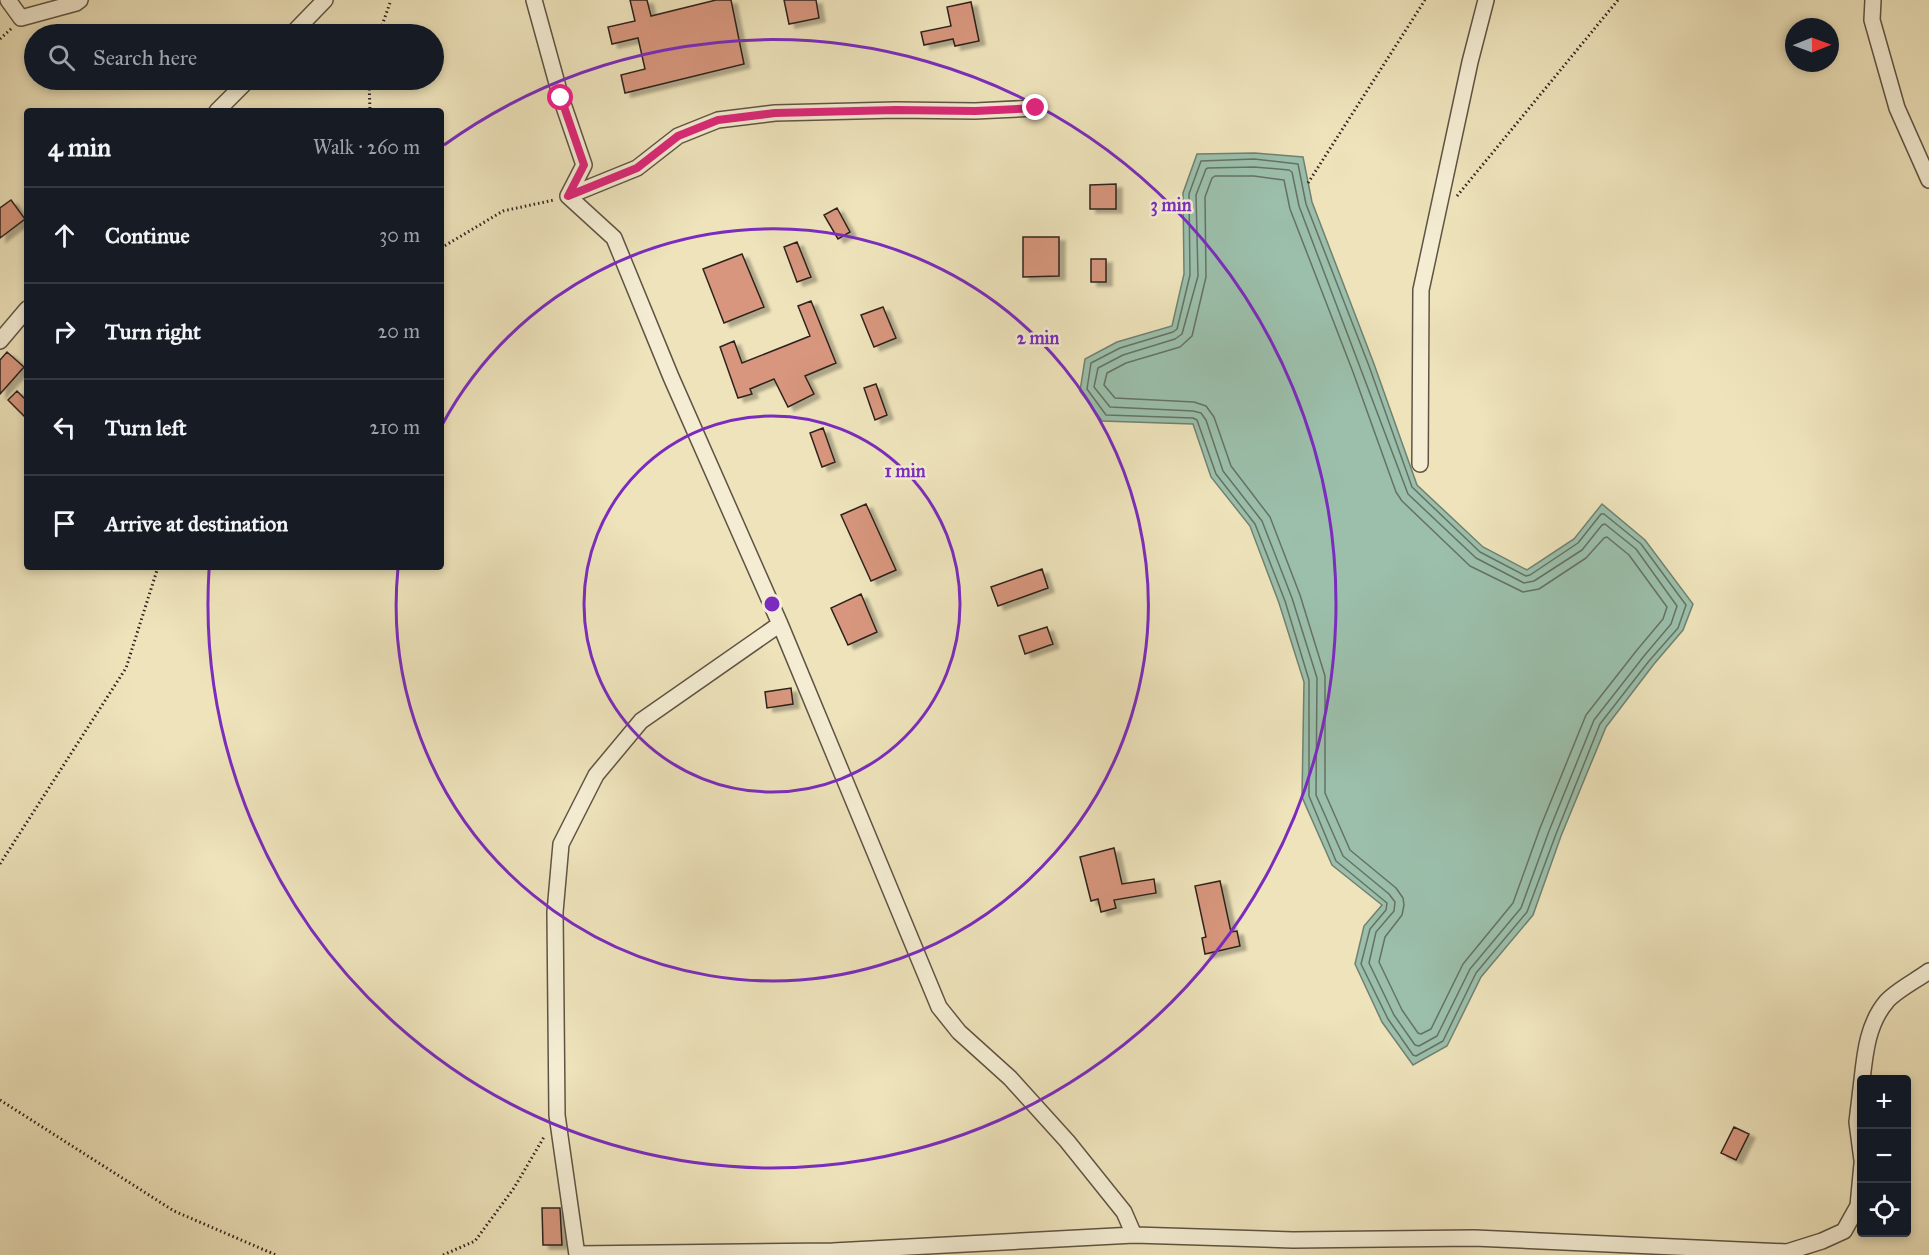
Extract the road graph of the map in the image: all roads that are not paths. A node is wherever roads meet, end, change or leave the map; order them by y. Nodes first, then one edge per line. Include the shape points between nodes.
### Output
1 (8, 0) edge
2 (80, 0) edge
3 (325, 0) edge
4 (534, 0) edge
5 (1486, 0) edge
6 (1873, 0) edge
7 (302, 24) edge
8 (238, 90) edge
9 (220, 108) edge
10 (1036, 108) dead end
11 (1929, 180) edge
12 (568, 196) junction
13 (24, 313) edge
14 (0, 341) edge
15 (1420, 464) dead end
16 (780, 624) junction
17 (1929, 971) edge
18 (1863, 1075) edge
19 (1860, 1183) edge
20 (1134, 1235) junction
21 (577, 1255) edge

1 - 2 lane via 21,18
3 - 7 lane
4 - 12 lane via 584,165
5 - 15 lane via 1420,290
6 - 11 lane via 1872,20 1897,108
8 - 9 lane
10 - 12 lane via 775,113 718,120 678,136 637,168
12 - 16 lane via 614,238
13 - 14 lane
16 - 20 lane via 939,1007 1067,1141 1124,1212
16 - 21 lane via 641,721 596,775 561,844 555,912 557,1115
17 - 18 lane via 1888,1001 1872,1024
19 - 20 lane via 1858,1206 1844,1231 1787,1252 1474,1238 1293,1240
20 - 21 lane via 833,1251

